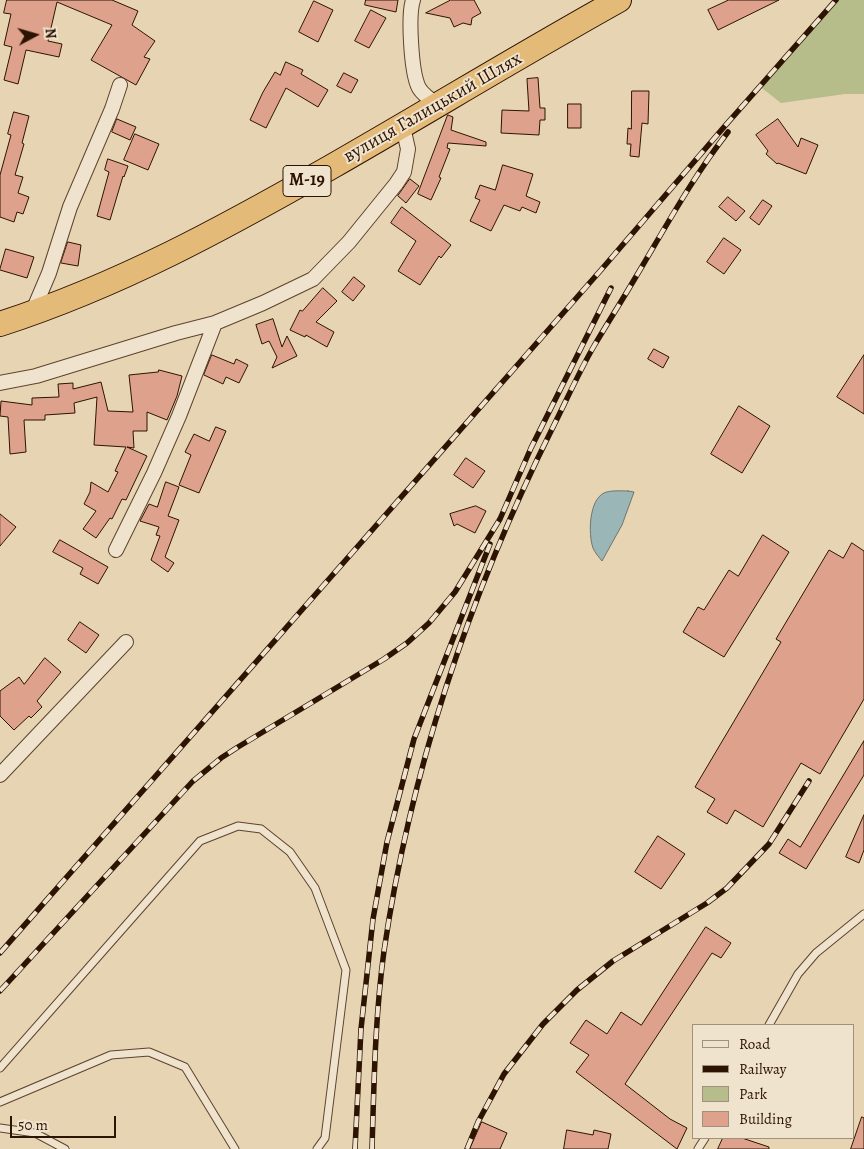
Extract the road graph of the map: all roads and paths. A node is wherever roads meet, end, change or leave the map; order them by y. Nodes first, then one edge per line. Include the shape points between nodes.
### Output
1 (413, 0) edge
2 (606, 4) edge
3 (120, 85) dead end
4 (439, 106) junction
5 (403, 127) junction
6 (32, 313) junction
7 (215, 323) junction
8 (0, 324) edge
9 (0, 383) edge
10 (116, 550) dead end
11 (126, 642) dead end
12 (0, 775) edge
13 (864, 914) edge
14 (770, 1024) edge
15 (0, 1068) edge
16 (0, 1102) edge
17 (0, 1128) edge
18 (65, 1149) edge
19 (235, 1149) edge
20 (317, 1149) edge

1 - 4 street via 411,32 416,81 420,90
2 - 4 highway, вулиця Галицький Шлях / М-19
3 - 6 street via 70,207
4 - 5 highway, вулиця Галицький Шлях / М-19
5 - 6 highway, вулиця Галицький Шлях / М-19 via 203,239 125,276
5 - 7 street via 408,149 404,172 349,242 313,279
6 - 8 highway, вулиця Галицький Шлях / М-19
7 - 9 street via 36,376
7 - 10 street via 179,416
11 - 12 street
13 - 14 lane via 816,953 798,974
15 - 20 lane via 200,842 238,826 262,829 290,852 315,888 346,970 325,1138
16 - 19 lane via 111,1055 149,1052 185,1067
17 - 18 lane via 36,1133

